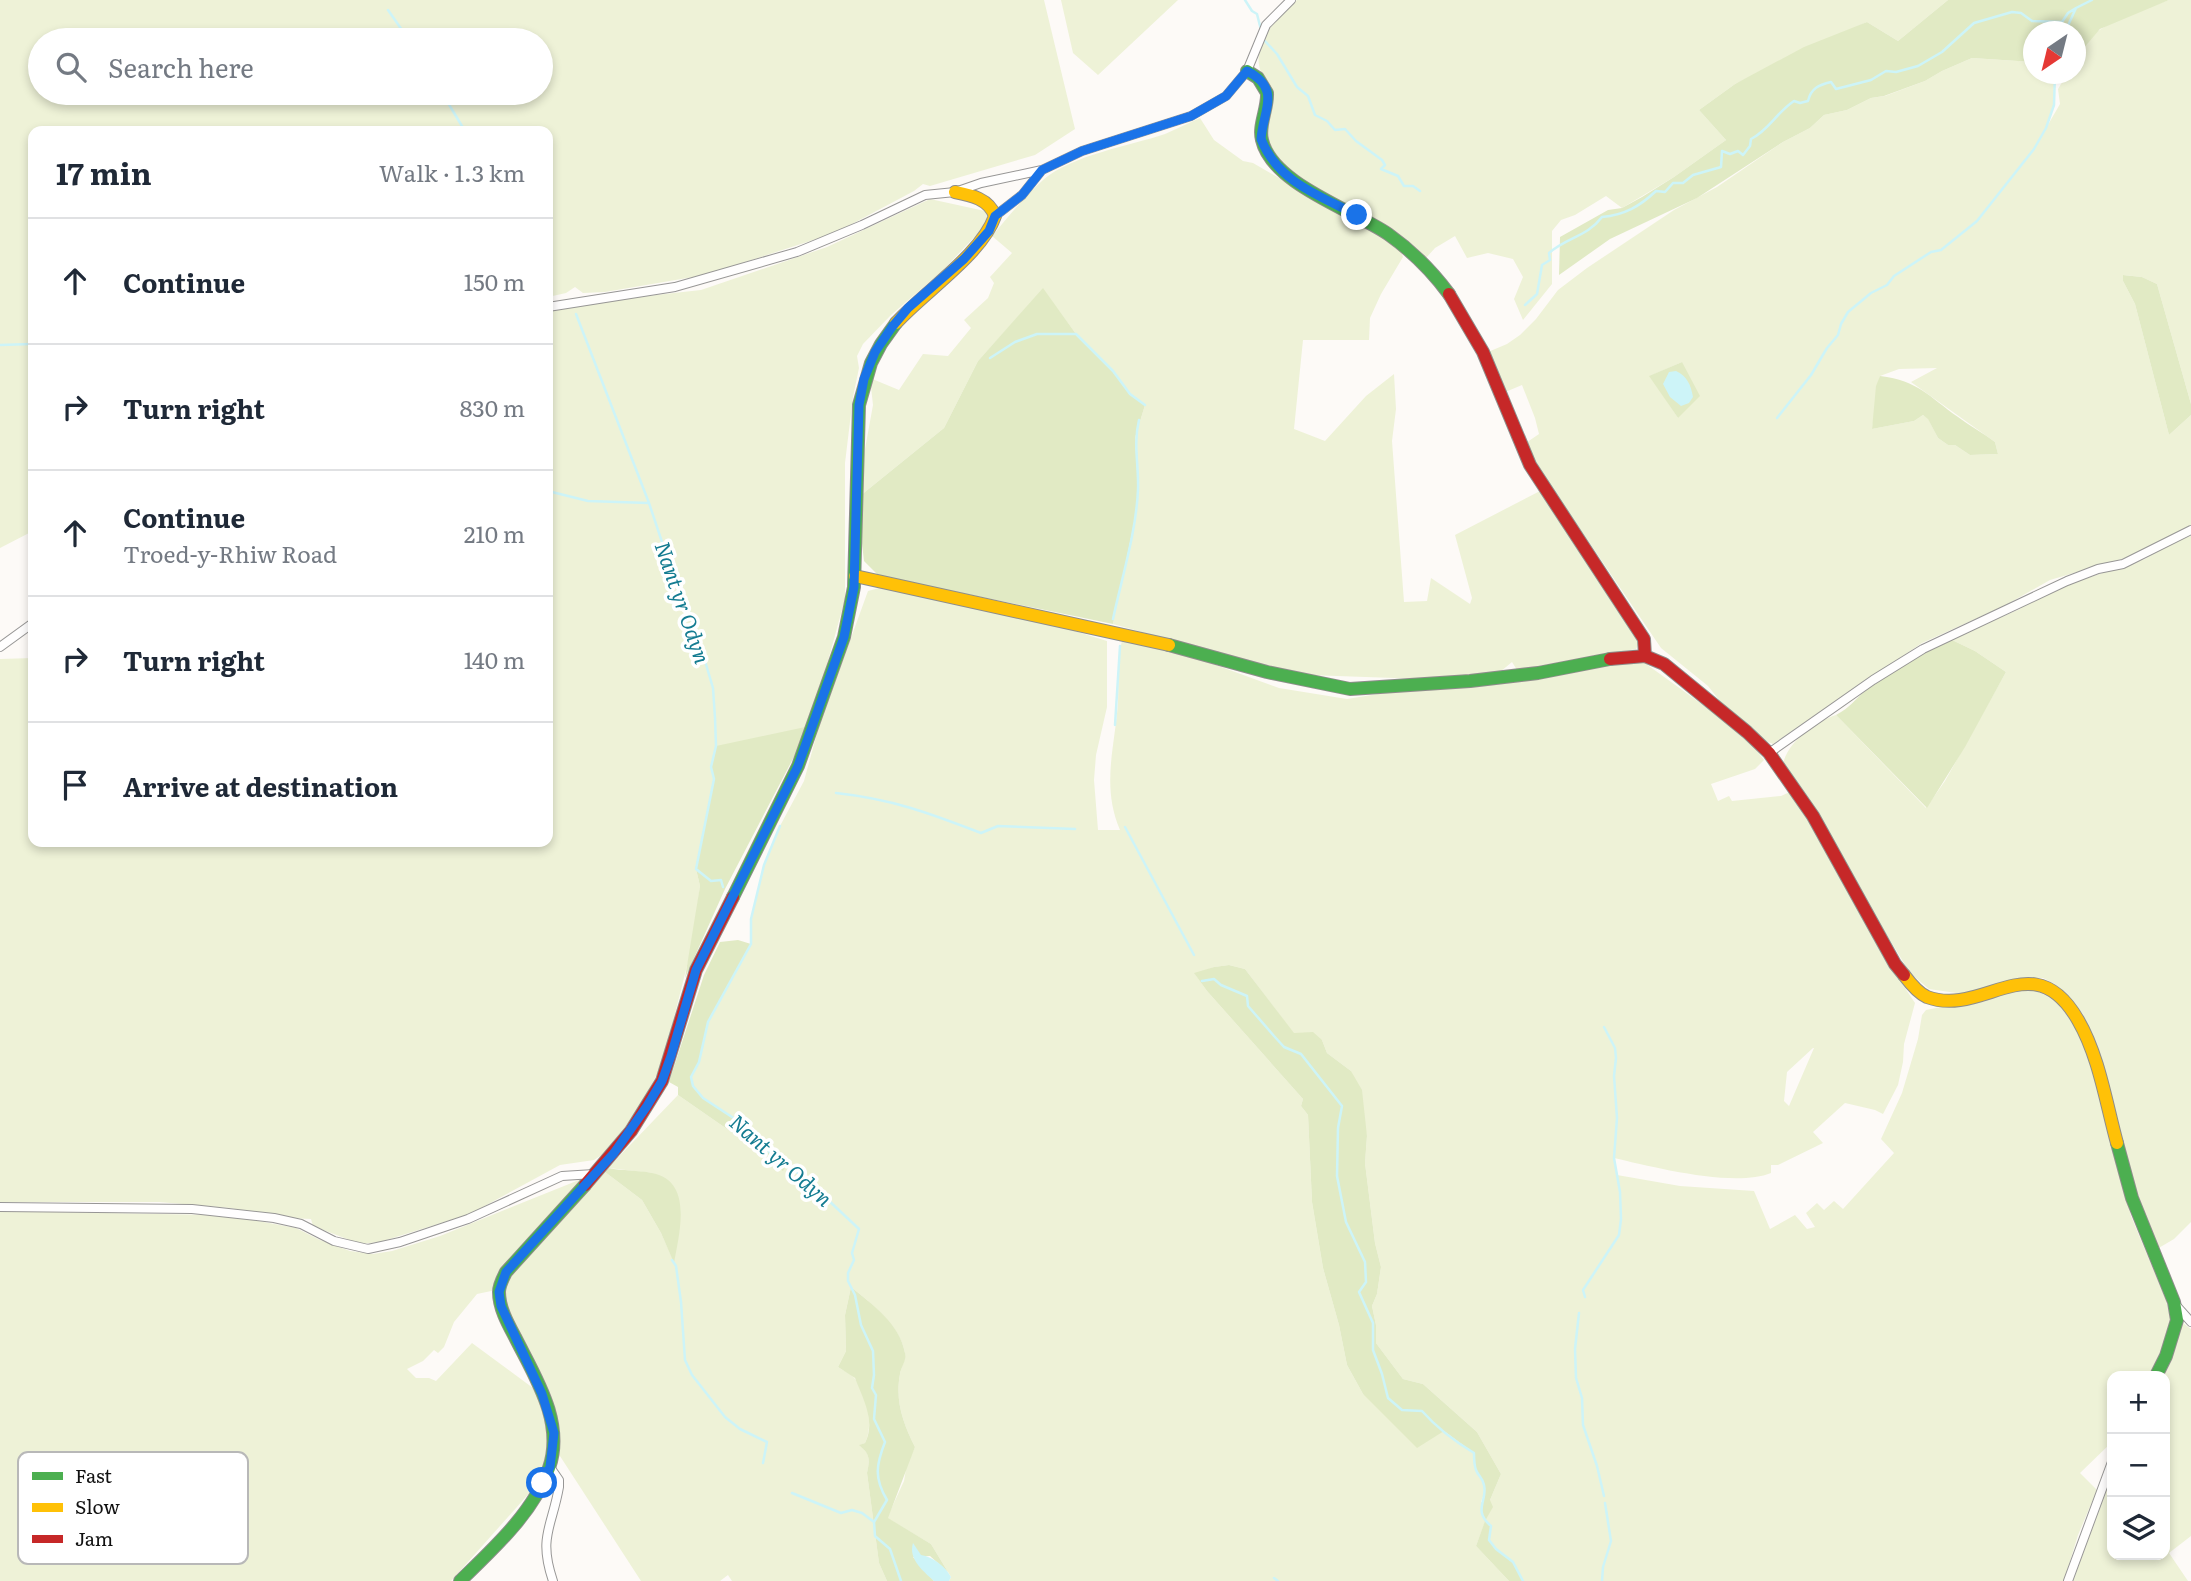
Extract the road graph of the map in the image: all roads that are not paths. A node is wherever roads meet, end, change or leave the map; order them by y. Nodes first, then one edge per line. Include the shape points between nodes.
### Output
1 (1292, 0) edge
2 (1247, 71) junction
3 (1042, 170) junction
4 (955, 192) junction
5 (995, 216) junction
6 (553, 306) edge
7 (2191, 530) edge
8 (855, 576) junction
9 (28, 627) edge
10 (0, 647) edge
11 (1645, 656) junction
12 (1769, 753) junction
13 (594, 1174) junction
14 (0, 1207) edge
15 (2174, 1302) junction
16 (2191, 1322) edge
17 (2158, 1371) edge
18 (550, 1467) junction
19 (2107, 1476) edge
20 (460, 1581) edge
21 (554, 1581) edge
22 (2068, 1581) edge

1 - 2 street via 1266,25
2 - 3 street via 1226,96 1191,116 1082,151
2 - 11 street via 1267,88 1261,139 1275,166 1307,190 1384,231 1431,270 1449,293 1482,350 1530,465 1644,639
3 - 4 street
3 - 5 street via 1022,195
4 - 5 street via 985,202
4 - 6 street via 925,195 797,252 675,287
5 - 8 street via 983,239 892,327 864,379 859,405
7 - 12 street via 2123,564 2067,581 1923,649
8 - 11 street via 1165,643 1266,672 1350,689 1479,680
8 - 13 street via 844,637 806,746 696,970 662,1081 631,1131
9 - 10 street
11 - 12 street via 1664,664
12 - 15 street via 1813,816 1895,964 1913,986 1925,996 1959,999 2032,982 2049,988 2072,1011 2092,1054 2132,1198
13 - 14 street via 562,1176 468,1219 368,1250 274,1217 192,1209
13 - 18 street via 506,1272 499,1292 507,1321 550,1413 554,1433
15 - 16 street
15 - 17 street via 2177,1320
18 - 20 street via 528,1506
18 - 21 street via 559,1480 546,1535
19 - 22 street

